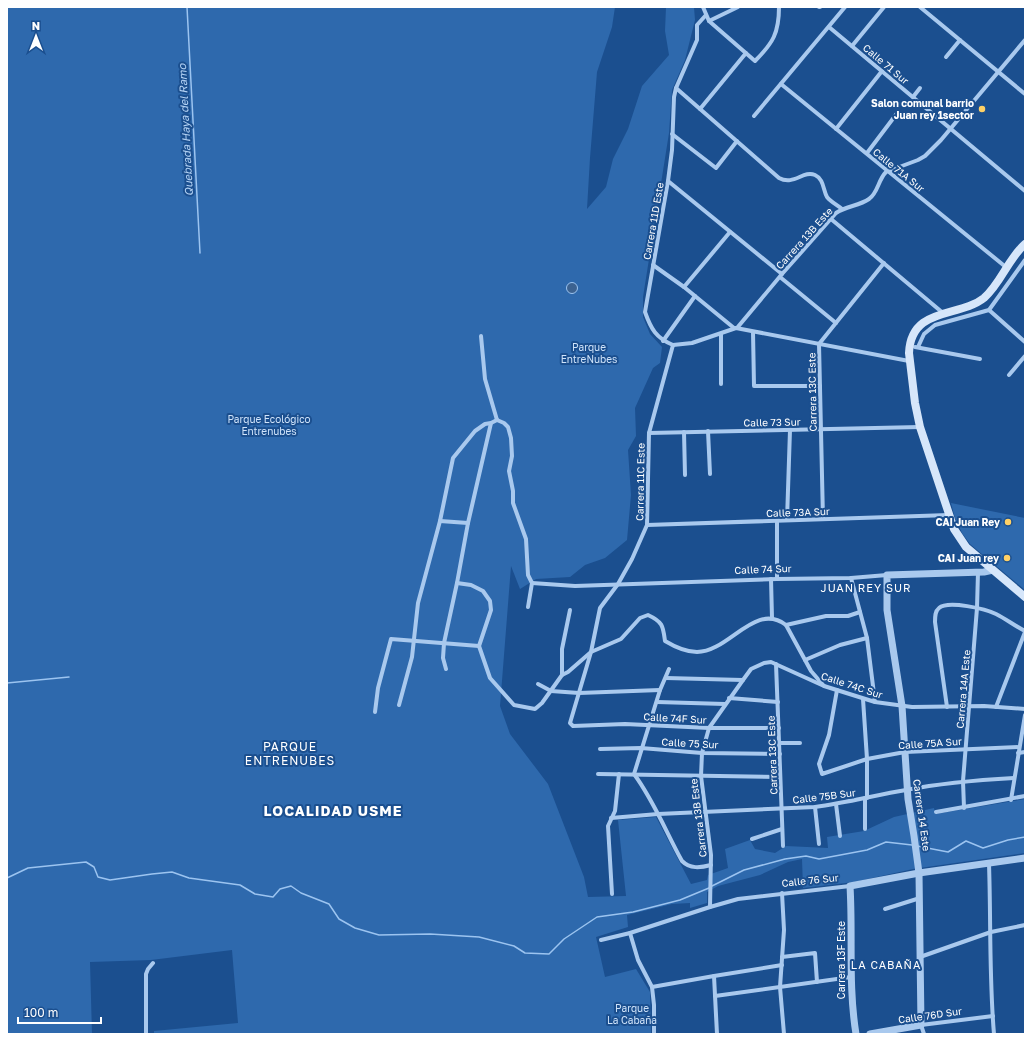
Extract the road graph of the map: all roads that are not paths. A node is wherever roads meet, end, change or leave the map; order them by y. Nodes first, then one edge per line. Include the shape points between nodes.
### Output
1 (703, 7) edge
2 (738, 7) edge
3 (779, 7) edge
4 (845, 7) edge
5 (884, 7) edge
6 (920, 7) edge
7 (706, 15) junction
8 (708, 21) junction
9 (829, 27) junction
10 (960, 40) junction
11 (1025, 40) edge
12 (852, 46) junction
13 (746, 53) junction
14 (946, 57) dead end
15 (882, 72) junction
16 (999, 73) junction
17 (781, 84) junction
18 (676, 88) junction
19 (920, 88) dead end
20 (1025, 94) edge
21 (913, 97) junction
22 (700, 109) junction
23 (898, 112) dead end
24 (754, 116) dead end
25 (836, 129) junction
26 (951, 129) junction
27 (672, 134) junction
28 (737, 141) junction
29 (867, 154) junction
30 (888, 171) junction
31 (668, 181) junction
32 (1025, 191) edge
33 (842, 209) junction
34 (831, 219) junction
35 (730, 232) junction
36 (1025, 244) edge
37 (1025, 260) edge
38 (884, 263) junction
39 (653, 265) junction
40 (1007, 268) junction
41 (781, 276) junction
42 (684, 287) junction
43 (695, 296) junction
44 (989, 310) junction
45 (943, 313) junction
46 (836, 323) junction
47 (736, 328) junction
48 (753, 332) junction
49 (721, 334) junction
50 (481, 336) dead end
51 (663, 341) junction
52 (1025, 342) edge
53 (819, 344) junction
54 (673, 345) junction
55 (909, 346) junction
56 (918, 347) junction
57 (1025, 356) edge
58 (980, 359) dead end
59 (909, 361) junction
60 (1009, 375) dead end
61 (721, 384) dead end
62 (820, 386) junction
63 (497, 420) junction
64 (491, 423) junction
65 (920, 427) junction
66 (821, 429) junction
67 (790, 430) junction
68 (708, 431) junction
69 (684, 432) junction
70 (649, 433) junction
71 (710, 474) dead end
72 (685, 476) dead end
73 (949, 515) junction
74 (823, 519) junction
75 (787, 520) junction
76 (440, 521) junction
77 (777, 521) junction
78 (468, 523) junction
79 (647, 525) junction
80 (993, 570) junction
81 (978, 572) junction
82 (887, 575) junction
83 (852, 578) junction
84 (771, 579) junction
85 (777, 579) junction
86 (457, 583) junction
87 (532, 583) junction
88 (618, 584) junction
89 (1025, 597) edge
90 (528, 607) dead end
91 (977, 608) junction
92 (570, 610) dead end
93 (860, 612) junction
94 (772, 618) junction
95 (786, 625) junction
96 (1025, 632) edge
97 (867, 638) junction
98 (414, 640) junction
99 (444, 643) junction
100 (479, 646) junction
101 (591, 652) junction
102 (805, 660) junction
103 (776, 664) junction
104 (446, 669) dead end
105 (669, 669) dead end
106 (562, 675) junction
107 (666, 678) junction
108 (743, 680) junction
109 (538, 684) dead end
110 (824, 686) junction
111 (660, 690) junction
112 (837, 690) junction
113 (551, 691) junction
114 (579, 693) junction
115 (729, 698) junction
116 (863, 699) junction
117 (657, 702) junction
118 (778, 702) junction
119 (875, 702) junction
120 (725, 704) junction
121 (399, 705) dead end
122 (902, 706) junction
123 (970, 706) junction
124 (947, 707) junction
125 (996, 707) junction
126 (1025, 709) edge
127 (375, 712) dead end
128 (1025, 715) edge
129 (571, 725) joint
130 (649, 726) junction
131 (709, 728) junction
132 (779, 728) junction
133 (779, 743) junction
134 (800, 743) dead end
135 (1019, 747) junction
136 (641, 748) junction
137 (600, 749) dead end
138 (966, 749) junction
139 (905, 752) junction
140 (1025, 752) edge
141 (702, 753) junction
142 (1018, 753) junction
143 (780, 754) junction
144 (867, 759) junction
145 (598, 774) dead end
146 (619, 774) junction
147 (634, 774) junction
148 (700, 776) junction
149 (780, 777) junction
150 (1014, 778) junction
151 (963, 781) junction
152 (907, 790) junction
153 (1025, 796) edge
154 (866, 798) junction
155 (1011, 800) junction
156 (836, 804) junction
157 (815, 807) junction
158 (782, 808) junction
159 (964, 808) junction
160 (704, 812) junction
161 (936, 812) dead end
162 (658, 814) junction
163 (611, 818) junction
164 (782, 828) junction
165 (865, 828) dead end
166 (840, 836) dead end
167 (752, 839) dead end
168 (819, 844) dead end
169 (783, 846) dead end
170 (1025, 858) edge
171 (989, 864) junction
172 (711, 865) junction
173 (919, 873) junction
174 (850, 886) junction
175 (782, 893) junction
176 (612, 894) dead end
177 (920, 898) junction
178 (710, 906) junction
179 (885, 909) dead end
180 (1025, 925) edge
181 (991, 932) junction
182 (630, 933) junction
183 (601, 940) dead end
184 (782, 957) junction
185 (920, 957) junction
186 (153, 963) dead end
187 (782, 965) junction
188 (714, 976) junction
189 (851, 977) junction
190 (817, 982) junction
191 (652, 987) junction
192 (780, 987) junction
193 (715, 996) junction
194 (993, 1016) junction
195 (921, 1025) junction
196 (146, 1034) edge
197 (654, 1034) edge
198 (717, 1034) edge
199 (784, 1034) edge
200 (856, 1034) edge
201 (870, 1034) edge
202 (924, 1034) edge
203 (994, 1034) edge

1 - 7 street
2 - 8 street
3 - 13 street via 772,42 755,61
4 - 9 street
5 - 12 street
6 - 10 street
7 - 8 street
7 - 18 street, Carrera 11D Este via 698,25 698,40
8 - 13 street
9 - 12 street, Calle 71 Sur
9 - 17 street
10 - 14 street
10 - 16 street
11 - 16 street
12 - 15 street, Calle 71 Sur
13 - 22 street
15 - 21 street, Calle 71 Sur
15 - 25 street
16 - 20 street
16 - 26 street
17 - 24 street
17 - 25 street, Calle 71A Sur
18 - 22 street
18 - 27 street, Carrera 11D Este
19 - 21 street
21 - 26 street, Calle 71 Sur
22 - 28 street
23 - 29 street
25 - 29 street, Calle 71A Sur
26 - 30 street via 922,158
26 - 32 street, Calle 71 Sur
27 - 28 street via 716,168
27 - 31 street, Carrera 11D Este
28 - 33 street via 779,178 788,181 805,175 816,176 823,184 827,197
29 - 30 street, Calle 71A Sur
30 - 33 street, Carrera 13B Este via 883,175 873,196
30 - 40 street, Calle 71A Sur
31 - 35 street
31 - 39 street, Carrera 11D Este
33 - 34 street, Carrera 13B Este
34 - 38 street
34 - 41 street, Carrera 13B Este
35 - 41 street
35 - 42 street
36 - 40 main road
37 - 44 street
38 - 45 street
38 - 46 street, Carrera 13C Este
39 - 42 street
39 - 51 street, Carrera 11D Este via 645,312 656,335
40 - 45 main road via 991,291 980,301
41 - 46 street
41 - 47 street, Carrera 13B Este
42 - 43 street
43 - 47 street
43 - 51 street
44 - 52 street
44 - 56 street via 935,325 924,334
45 - 55 main road via 922,324
46 - 53 street, Carrera 13C Este
47 - 48 street
47 - 49 street
48 - 53 street
48 - 62 street via 753,385
49 - 54 street via 692,343
49 - 61 street
50 - 63 street via 486,379
51 - 54 street
53 - 59 street
53 - 62 street, Carrera 13C Este
54 - 70 street, Carrera 11C Este
55 - 56 street
55 - 59 main road
56 - 58 street
57 - 60 street
59 - 65 main road
62 - 66 street, Carrera 13C Este
63 - 64 street
63 - 87 street via 508,427 511,438 512,456 509,471 513,503 526,539 528,574
64 - 76 street via 475,431 453,458
64 - 78 street
65 - 66 street, Calle 73 Sur
65 - 73 main road
66 - 67 street, Calle 73 Sur
66 - 74 street, Carrera 13C Este
67 - 68 street, Calle 73 Sur
67 - 75 street
68 - 69 street, Calle 73 Sur
68 - 71 street
69 - 70 street, Calle 73 Sur
69 - 72 street
70 - 79 street, Carrera 11C Este
73 - 74 street, Calle 73A Sur
73 - 80 main road via 961,541
74 - 75 street, Calle 73A Sur
75 - 77 street, Calle 73A Sur
76 - 78 street
76 - 98 street via 418,603
77 - 79 street, Calle 73A Sur
77 - 85 street
78 - 86 street
79 - 88 street, Carrera 11C Este
80 - 81 street, Calle 74 Sur
80 - 89 main road
81 - 82 street, Calle 74 Sur
81 - 91 street, Carrera 14A Este
82 - 83 street, Calle 74 Sur
82 - 122 street, Carrera 14 Este via 888,610
83 - 85 street, Calle 74 Sur
83 - 93 street
84 - 85 street, Calle 74 Sur
84 - 88 street, Calle 74 Sur
84 - 94 street
86 - 99 street
86 - 100 street via 471,585 483,591 490,601 491,610
87 - 88 street, Calle 74 Sur via 575,586
87 - 90 street
88 - 101 street, Carrera 11C Este via 600,608
91 - 96 street via 996,614
91 - 123 street, Carrera 14A Este
91 - 124 street via 942,605 935,614
92 - 106 street via 562,649
93 - 95 street
93 - 97 street
94 - 95 street
94 - 101 street via 757,620 720,645 698,652 680,650 665,641 663,627 658,620 648,615 640,618 621,639
95 - 102 street
96 - 125 street
97 - 102 street via 840,645
97 - 119 street
98 - 99 street
98 - 121 street
98 - 127 street via 391,639 378,688
99 - 100 street
99 - 104 street via 443,658
100 - 113 street via 490,678 514,705 535,709
101 - 106 street
101 - 114 street, Carrera 11C Este
102 - 110 street
103 - 108 street, Carrera 13B Este via 764,663 751,669
103 - 110 street, Calle 74C Sur
103 - 118 street, Carrera 13C Este
105 - 107 street
106 - 113 street
107 - 108 street
107 - 111 street
108 - 115 street, Carrera 13B Este
109 - 113 street
110 - 112 street, Calle 74C Sur
111 - 114 street
111 - 117 street
112 - 116 street, Calle 74C Sur
112 - 144 street, Calle 75A Sur via 829,735 819,764 822,774
113 - 114 street
114 - 129 street, Carrera 11C Este via 571,716
115 - 118 street
115 - 120 street, Carrera 13B Este
116 - 119 street, Calle 74C Sur
116 - 144 street
117 - 120 street
117 - 130 street
118 - 132 street, Carrera 13C Este
119 - 122 street, Calle 74C Sur
120 - 131 street, Carrera 13B Este
122 - 124 street, Calle 74C Sur
122 - 139 street, Carrera 14 Este
123 - 124 street, Calle 74C Sur
123 - 125 street, Calle 74C Sur
123 - 138 street, Carrera 14A Este
125 - 126 street, Calle 74C Sur
128 - 135 street
129 - 130 street, Calle 74F Sur
130 - 131 street, Calle 74F Sur
130 - 136 street
131 - 132 street, Calle 74F Sur
131 - 141 street, Carrera 13B Este
132 - 133 street, Carrera 13C Este
133 - 134 street
133 - 143 street, Carrera 13C Este
135 - 138 street, Calle 75A Sur
135 - 142 street
136 - 137 street, Calle 75 Sur
136 - 141 street, Calle 75 Sur
136 - 147 street
138 - 139 street, Calle 75A Sur
138 - 151 street, Carrera 14A Este
139 - 144 street, Calle 75A Sur
139 - 152 street, Carrera 14 Este
140 - 142 street
141 - 143 street, Calle 75 Sur
141 - 148 street, Carrera 13B Este
142 - 150 street
143 - 149 street, Carrera 13C Este
144 - 154 street
145 - 146 street
146 - 147 street
146 - 163 street via 615,810
147 - 148 street
147 - 162 street
148 - 149 street
148 - 160 street, Carrera 13B Este
149 - 158 street, Carrera 13C Este
150 - 151 street, Calle 75B Sur
150 - 155 street
151 - 152 street, Calle 75B Sur
151 - 159 street, Carrera 14A Este
152 - 154 street, Calle 75B Sur
152 - 173 street, Carrera 14 Este
153 - 155 street
154 - 156 street, Calle 75B Sur
154 - 165 street
155 - 159 street
156 - 157 street, Calle 75B Sur
156 - 166 street
157 - 158 street, Calle 75B Sur
157 - 168 street
158 - 160 street, Calle 75B Sur
158 - 164 street, Carrera 13C Este
159 - 161 street
160 - 162 street, Calle 75B Sur
160 - 172 street, Carrera 13B Este
162 - 163 street, Calle 75B Sur
162 - 172 street via 686,865
163 - 176 street via 608,826
164 - 167 street
164 - 169 street, Carrera 13C Este
170 - 171 street, Calle 76 Sur
171 - 173 street, Calle 76 Sur
171 - 181 street
172 - 178 street, Carrera 13B Este
173 - 174 street, Calle 76 Sur
173 - 177 street, Carrera 14 Este
174 - 175 street, Calle 76 Sur
174 - 189 street, Carrera 13F Este
175 - 178 street, Calle 76 Sur
175 - 184 street
177 - 179 street
177 - 185 street, Carrera 14 Este
178 - 182 street, Calle 76 Sur
180 - 181 street
181 - 185 street
181 - 194 street
182 - 183 street, Calle 76 Sur
182 - 191 street via 638,960
184 - 187 street
184 - 190 street via 815,953
185 - 195 street, Carrera 14 Este
186 - 196 street via 146,974
187 - 188 street
187 - 192 street
188 - 191 street
188 - 193 street
189 - 190 street
189 - 200 street, Carrera 13F Este
190 - 192 street
191 - 197 street
192 - 193 street
192 - 199 street
193 - 198 street
194 - 195 street, Calle 76D Sur
194 - 203 street
195 - 201 street, Calle 76D Sur
195 - 202 street, Carrera 14 Este

